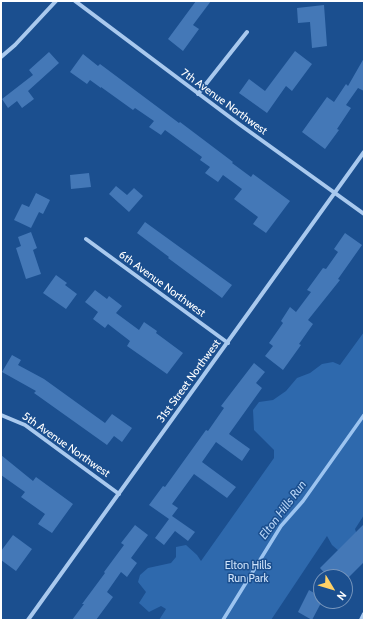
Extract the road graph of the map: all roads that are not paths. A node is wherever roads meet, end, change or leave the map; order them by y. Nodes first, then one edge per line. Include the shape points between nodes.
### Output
1 (56, 1) edge
2 (75, 1) edge
3 (247, 32) dead end
4 (1, 57) edge
5 (198, 94) junction
6 (364, 152) edge
7 (335, 193) junction
8 (364, 214) edge
9 (86, 239) dead end
10 (228, 343) junction
11 (1, 415) edge
12 (118, 494) junction
13 (364, 614) edge
14 (28, 620) edge
15 (361, 620) edge

1 - 4 street
2 - 5 street, 7th Avenue Northwest
3 - 5 street
5 - 7 street, 7th Avenue Northwest
6 - 7 street, 31st Street Northwest
7 - 8 street, 7th Avenue Northwest
7 - 10 street, 31st Street Northwest
9 - 10 street, 6th Avenue Northwest
10 - 12 street, 31st Street Northwest
11 - 12 street, 5th Avenue Northwest via 25,425
12 - 14 street, 31st Street Northwest
13 - 15 street

